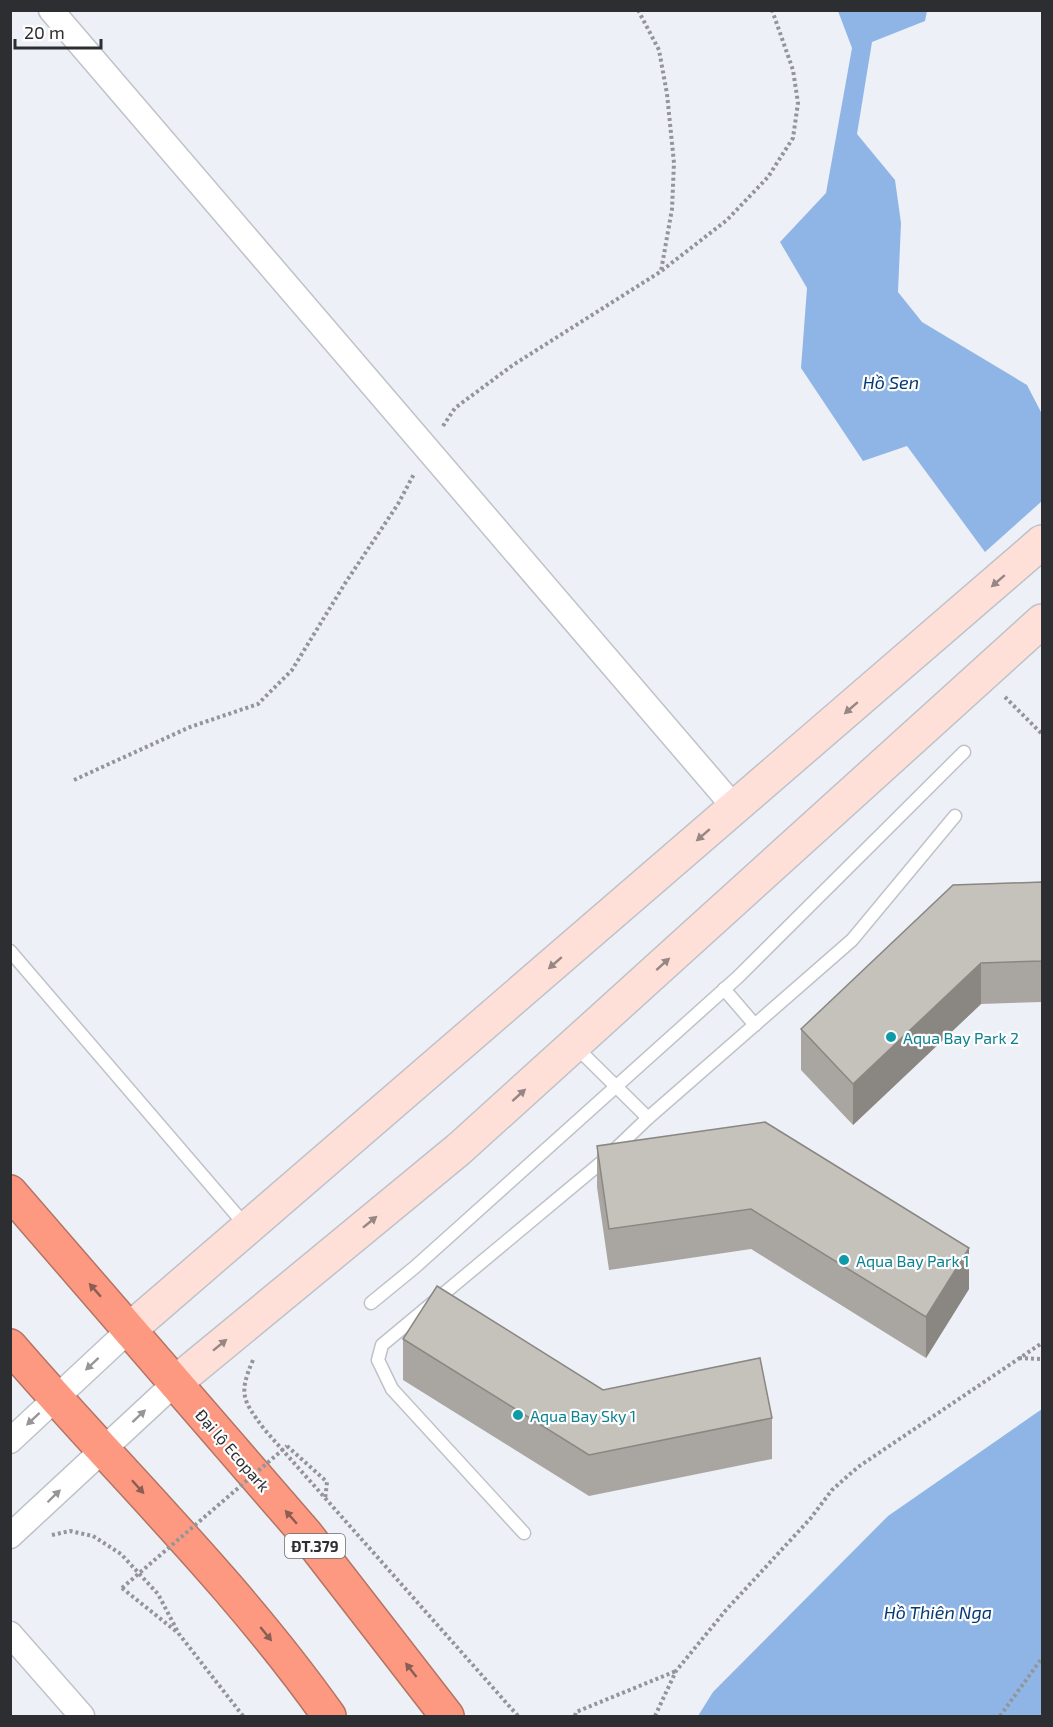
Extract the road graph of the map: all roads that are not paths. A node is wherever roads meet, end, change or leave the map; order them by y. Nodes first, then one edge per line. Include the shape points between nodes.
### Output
1 (51, 10) edge
2 (1042, 542) edge
3 (1042, 621) edge
4 (964, 752) dead end
5 (735, 808) junction
6 (955, 816) dead end
7 (10, 951) edge
8 (724, 989) junction
9 (755, 1025) junction
10 (574, 1046) junction
11 (615, 1086) junction
12 (648, 1118) junction
13 (10, 1192) edge
14 (248, 1228) junction
15 (371, 1303) dead end
16 (129, 1330) junction
17 (10, 1347) edge
18 (174, 1383) junction
19 (55, 1398) junction
20 (10, 1441) edge
21 (104, 1449) junction
22 (524, 1533) dead end
23 (10, 1536) edge
24 (10, 1634) edge
25 (82, 1716) edge
26 (329, 1716) edge
27 (447, 1716) edge

1 - 5 street
2 -> 5 main road
10 -> 3 main road
4 - 8 lane
5 -> 14 main road
6 - 9 lane via 852,940
7 - 14 lane
8 - 9 lane
8 - 11 lane
9 - 12 lane
10 - 11 lane
18 -> 10 main road via 459,1149
11 - 12 lane
11 - 15 lane
12 - 22 lane via 603,1161 382,1344 378,1360 392,1389
16 -> 13 highway, Đại lộ Ecopark / ĐT.379
14 - 16 main road
16 - 18 highway, Đại lộ Ecopark / ĐT.379
16 -> 19 street
17 - 19 highway
21 -> 18 street
27 -> 18 highway, Đại lộ Ecopark / ĐT.379 via 306,1534
19 -> 20 street
19 - 21 highway
23 -> 21 street
21 -> 26 highway via 229,1588
24 - 25 street

